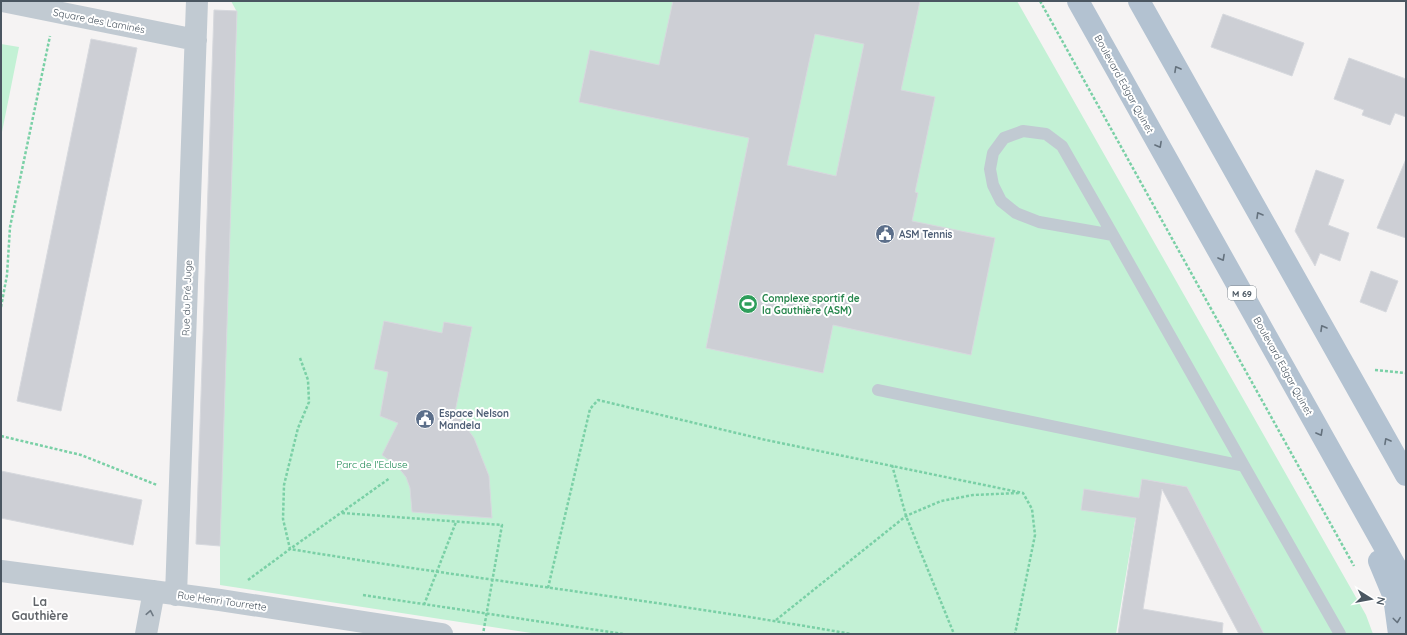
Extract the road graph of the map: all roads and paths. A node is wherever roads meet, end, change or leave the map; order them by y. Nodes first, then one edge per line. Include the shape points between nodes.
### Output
1 (2, 1) edge
2 (197, 1) edge
3 (1040, 1) edge
4 (1078, 1) edge
5 (1139, 1) edge
6 (55, 12) junction
7 (196, 40) junction
8 (1113, 235) junction
9 (1, 307) edge
10 (300, 358) dead end
11 (878, 390) dead end
12 (1, 436) edge
13 (892, 465) junction
14 (1244, 466) junction
15 (1406, 475) edge
16 (390, 478) dead end
17 (1346, 479) junction
18 (1023, 493) junction
19 (179, 494) junction
20 (342, 513) junction
21 (906, 516) junction
22 (456, 522) junction
23 (290, 550) junction
24 (1354, 566) dead end
25 (1, 571) edge
26 (437, 573) junction
27 (248, 580) junction
28 (255, 581) dead end
29 (492, 581) junction
30 (1406, 585) edge
31 (548, 588) junction
32 (154, 591) junction
33 (176, 595) junction
34 (361, 595) dead end
35 (220, 600) junction
36 (425, 604) junction
37 (486, 612) junction
38 (776, 621) junction
39 (417, 630) junction
40 (146, 634) edge
41 (442, 634) edge
42 (483, 634) edge
43 (623, 634) edge
44 (851, 634) edge
45 (954, 634) edge
46 (1015, 634) edge
47 (1340, 634) edge
48 (1399, 634) edge

1 - 6 street, Square des Laminés
2 - 7 street, Rue du Pré Juge
3 - 24 path
4 -> 17 main road, Boulevard Edgar Quinet / M 69
15 -> 5 main road
6 - 7 street, Square des Laminés
6 - 9 path via 10,227 7,275
7 - 19 street, Rue du Pré Juge
8 - 8 lane via 1039,222 1016,213 1001,201 993,185 990,169 993,153 1004,138 1023,130 1046,134 1062,146
8 - 14 lane
10 - 23 path via 308,380 309,402 298,428 284,485 283,519
11 - 14 lane
12 - 19 path via 81,455
13 - 18 path
13 - 21 path
13 - 31 path via 766,440 598,400 590,409
14 - 47 lane
16 - 20 path
17 - 30 main road, Boulevard Edgar Quinet / M 69
17 -> 48 main road via 1394,597
18 - 21 path via 973,495 941,501
18 - 46 path via 1032,509 1035,535
19 - 33 street, Rue du Pré Juge
20 - 22 path
20 - 23 path
21 - 38 path
21 - 45 path
22 - 26 path
22 - 29 path via 502,525
23 - 26 path
23 - 27 path
25 - 32 street, Rue Henri Tourrette
26 - 29 path
26 - 36 path
27 - 28 path
27 - 35 path
29 - 31 path
29 - 37 path
31 - 38 path
32 - 33 street, Rue Henri Tourrette
40 -> 32 street
33 - 35 street, Rue Henri Tourrette
34 - 36 path
35 - 39 street, Rue Henri Tourrette
36 - 37 path
36 - 39 path
37 - 42 path
37 - 43 path
38 - 44 path
39 - 41 street, Rue Henri Tourrette

